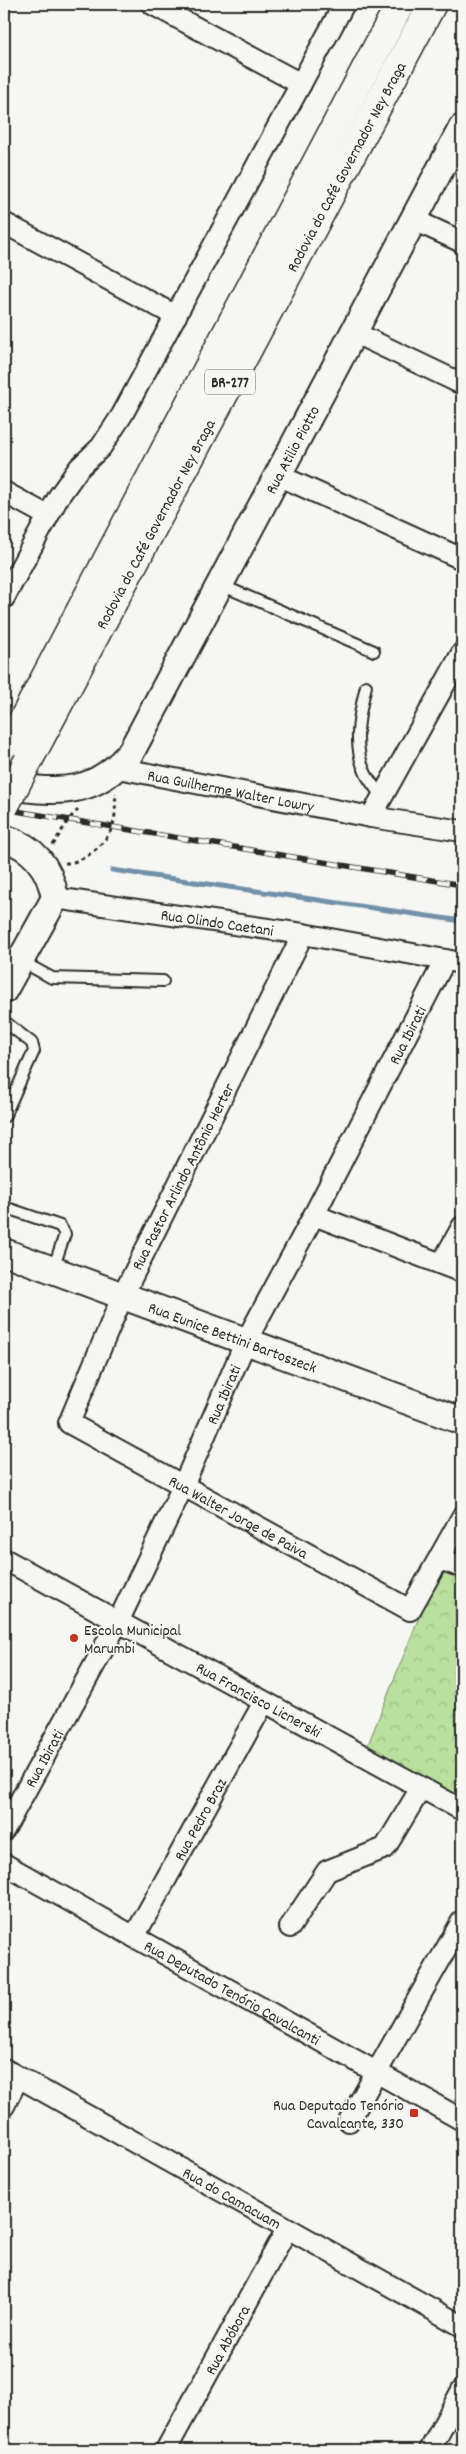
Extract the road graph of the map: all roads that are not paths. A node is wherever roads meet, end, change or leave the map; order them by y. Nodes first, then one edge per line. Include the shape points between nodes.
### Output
1 (152, 4) edge
2 (344, 4) edge
3 (400, 4) edge
4 (432, 4) edge
5 (301, 84) junction
6 (462, 128) edge
7 (412, 219) junction
8 (4, 223) edge
9 (462, 242) edge
10 (176, 316) junction
11 (352, 332) junction
12 (462, 384) edge
13 (278, 475) junction
14 (4, 492) edge
15 (48, 516) junction
16 (462, 559) edge
17 (220, 585) junction
18 (4, 598) edge
19 (374, 651) dead end
20 (462, 653) edge
21 (366, 686) dead end
22 (12, 758) edge
23 (118, 768) junction
24 (4, 786) edge
25 (382, 796) junction
26 (4, 807) edge
27 (371, 817) junction
28 (462, 831) edge
29 (4, 838) edge
30 (55, 898) junction
31 (303, 934) junction
32 (19, 960) junction
33 (454, 962) edge
34 (163, 982) dead end
35 (4, 990) edge
36 (4, 1021) edge
37 (4, 1118) edge
38 (4, 1207) edge
39 (314, 1215) junction
40 (462, 1227) edge
41 (4, 1252) edge
42 (442, 1263) junction
43 (52, 1270) junction
44 (462, 1272) edge
45 (122, 1296) junction
46 (246, 1341) junction
47 (462, 1421) edge
48 (69, 1423) joint
49 (183, 1486) junction
50 (462, 1517) edge
51 (440, 1559) junction
52 (4, 1560) edge
53 (462, 1567) edge
54 (118, 1622) junction
55 (264, 1702) junction
56 (421, 1788) junction
57 (462, 1810) edge
58 (4, 1830) edge
59 (4, 1864) edge
60 (462, 1921) edge
61 (290, 1927) dead end
62 (134, 1937) junction
63 (376, 2073) junction
64 (11, 2074) edge
65 (4, 2106) edge
66 (462, 2120) edge
67 (349, 2121) dead end
68 (287, 2229) junction
69 (462, 2326) edge
70 (462, 2390) edge
71 (166, 2450) edge
72 (430, 2450) edge

1 - 5 street
2 - 5 street
3 - 22 highway, Rodovia do Café Governador Ney Braga / BR-277
4 - 22 highway, Rodovia do Café Governador Ney Braga / BR-277
5 - 10 street
6 - 7 street, Rua Atilio Piotto
7 - 9 street
7 - 11 street, Rua Atilio Piotto
8 - 10 street
10 - 15 street via 111,434 70,479
11 - 12 street
11 - 13 street, Rua Atilio Piotto
13 - 16 street
13 - 17 street, Rua Atilio Piotto
14 - 15 street
15 - 18 street
17 - 19 lane
17 - 23 street, Rua Atilio Piotto via 141,736
20 - 25 street
21 - 25 lane via 358,718 359,752 366,775
22 - 26 highway, Rodovia do Café Governador Ney Braga / BR-277, bridge
23 - 24 street via 82,788 63,791
23 - 27 street, Rua Guilherme Walter Lowry
25 - 27 street
27 - 28 street, Rua Guilherme Walter Lowry
29 - 30 street via 19,843 42,863 53,883
30 - 31 street, Rua Olindo Caetani
30 - 32 street
31 - 33 street, Rua Olindo Caetani
31 - 45 street, Rua Pastor Arlindo Antônio Herter
32 - 34 lane via 52,978
32 - 35 street
33 - 39 street, Rua Ibirati
36 - 37 lane via 32,1043 34,1051
38 - 43 lane via 60,1226 65,1234
39 - 42 street
39 - 46 street, Rua Ibirati
40 - 42 street
41 - 43 street, Rua Eunice Bettini Bartoszeck
42 - 44 street
43 - 45 street, Rua Eunice Bettini Bartoszeck
45 - 46 street, Rua Eunice Bettini Bartoszeck
45 - 48 street, Rua Pastor Arlindo Antônio Herter
46 - 47 street, Rua Eunice Bettini Bartoszeck
46 - 49 street, Rua Ibirati
48 - 49 street, Rua Walter Jorge de Paiva
49 - 51 street, Rua Walter Jorge de Paiva via 410,1610
49 - 54 street, Rua Ibirati
50 - 51 street
51 - 53 street
52 - 54 street, Rua Francisco Licnerski
54 - 55 street, Rua Francisco Licnerski
54 - 58 street, Rua Ibirati
55 - 56 street, Rua Francisco Licnerski
55 - 62 street, Rua Pedro Braz
56 - 57 street, Rua Francisco Licnerski
56 - 61 street via 385,1848 327,1871
59 - 62 street, Rua Deputado Tenório Cavalcanti
60 - 63 street
62 - 63 street, Rua Deputado Tenório Cavalcanti
63 - 66 street, Rua Deputado Tenório Cavalcanti
63 - 67 street
64 - 65 street
64 - 68 street, Rua do Camacuam
68 - 69 street, Rua do Camacuam
68 - 71 street, Rua Abóbora
70 - 72 street

